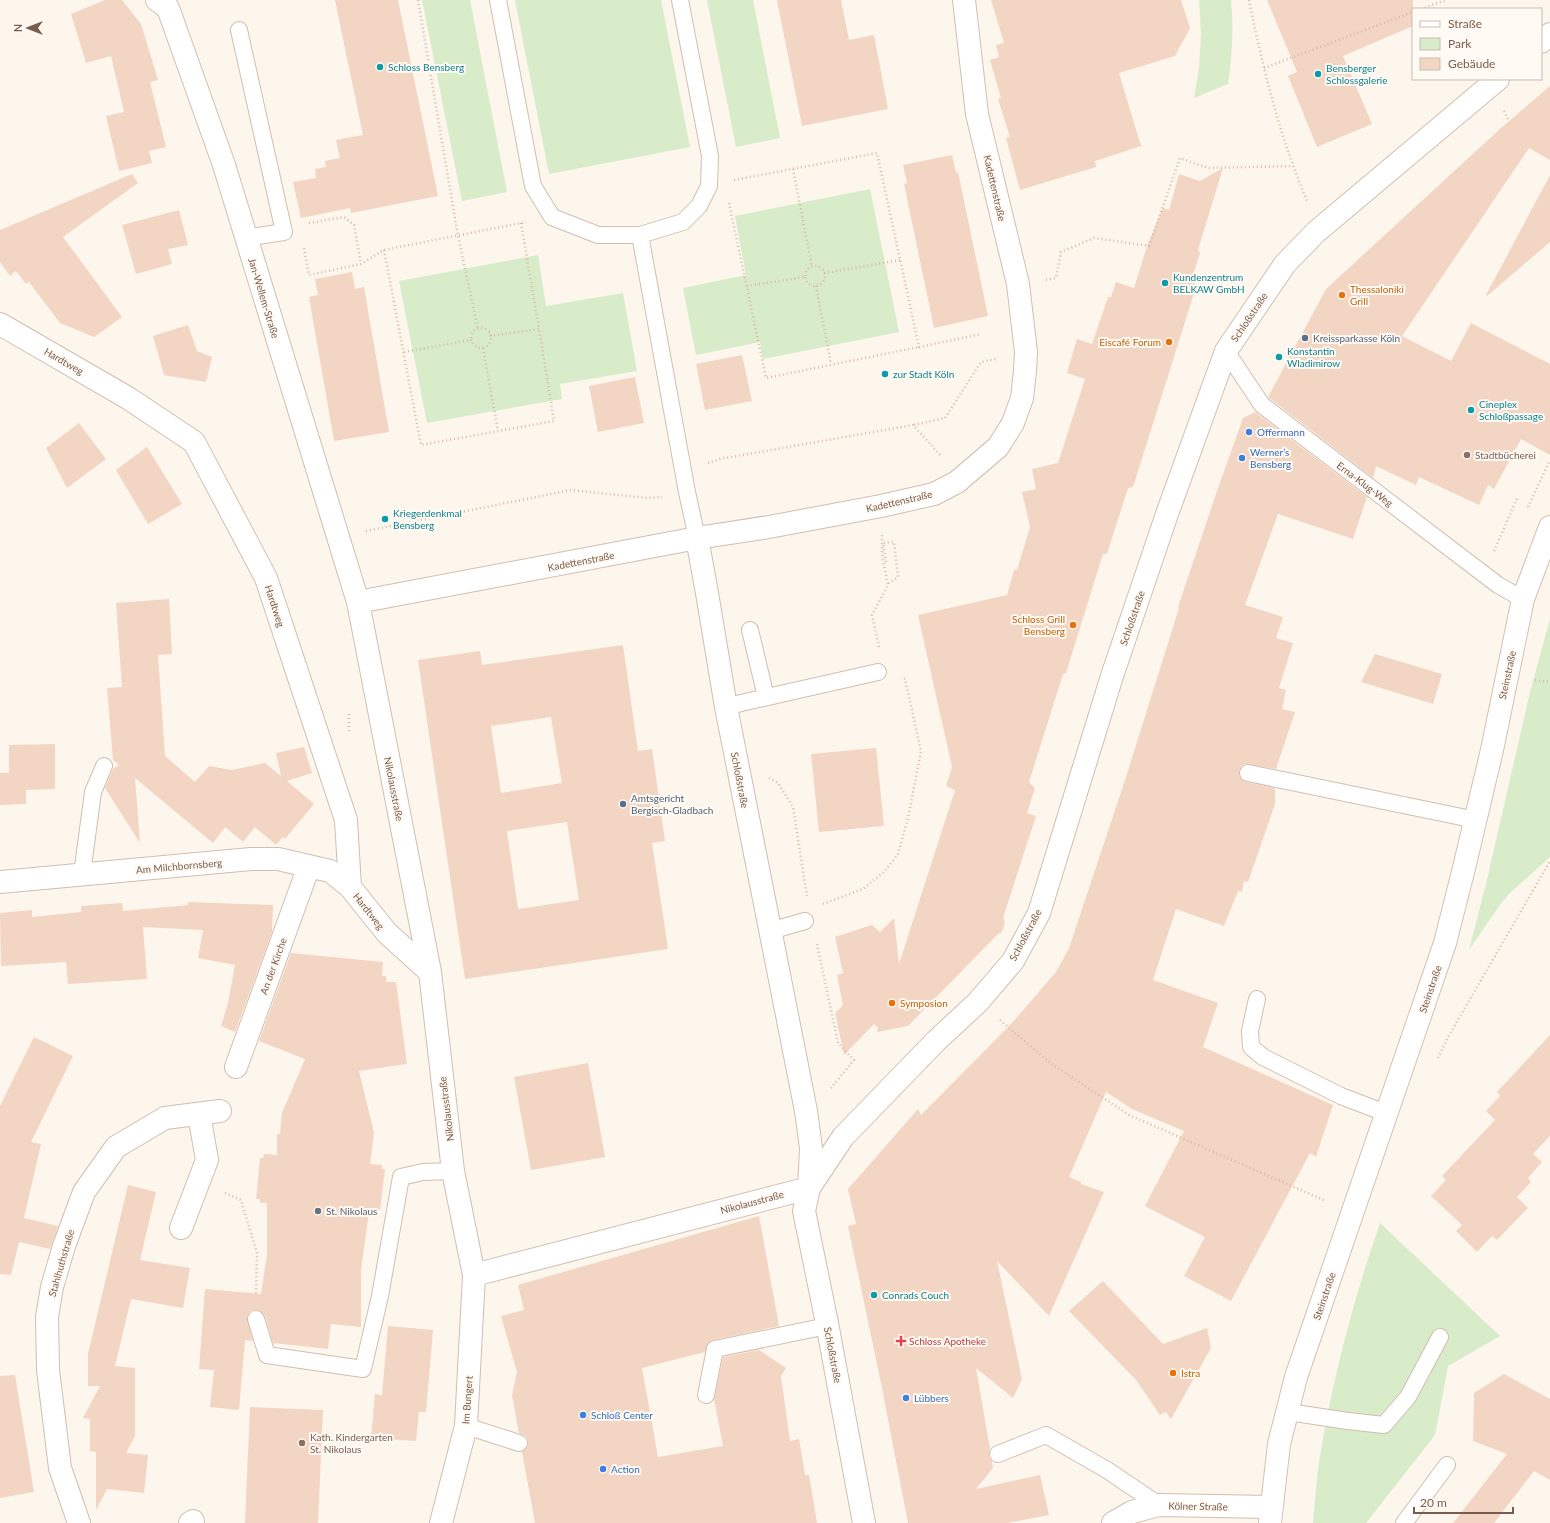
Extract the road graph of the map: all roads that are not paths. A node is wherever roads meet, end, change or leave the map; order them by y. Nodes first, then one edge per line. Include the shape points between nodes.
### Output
1 (498, 0) edge
2 (680, 0) edge
3 (964, 0) edge
4 (164, 3) edge
5 (239, 30) dead end
6 (1550, 34) edge
7 (1542, 41) edge
8 (1497, 80) edge
9 (640, 235) junction
10 (245, 238) junction
11 (0, 324) edge
12 (1226, 351) junction
13 (1550, 527) edge
14 (697, 538) junction
15 (1522, 599) junction
16 (358, 602) junction
17 (750, 630) dead end
18 (878, 672) dead end
19 (766, 697) junction
20 (726, 707) junction
21 (104, 766) dead end
22 (1248, 772) dead end
23 (1476, 820) junction
24 (309, 866) junction
25 (82, 874) junction
26 (0, 882) edge
27 (350, 887) junction
28 (805, 921) dead end
29 (770, 931) junction
30 (430, 972) junction
31 (1257, 1000) dead end
32 (236, 1066) dead end
33 (1388, 1114) junction
34 (453, 1171) junction
35 (809, 1188) junction
36 (181, 1228) dead end
37 (474, 1275) junction
38 (256, 1319) road end
39 (827, 1326) junction
40 (1440, 1337) dead end
41 (706, 1396) dead end
42 (1288, 1412) junction
43 (466, 1426) junction
44 (519, 1443) dead end
45 (998, 1454) dead end
46 (1447, 1465) dead end
47 (1159, 1505) junction
48 (1271, 1515) edge
49 (80, 1523) edge
50 (441, 1523) edge
51 (864, 1523) edge
52 (1113, 1523) edge
53 (1404, 1523) edge

1 - 9 lane via 533,186 552,217 598,236
2 - 9 lane via 710,156 709,186 699,206 683,222
3 - 14 street, Kadettenstraße via 977,114 1018,284 1026,352 1022,398 1013,423 998,447 963,478 934,494 769,527
4 - 10 street, Jan-Wellem-Straße via 224,165
5 - 10 lane via 284,232
6 - 7 street
8 - 12 street, Schloßstraße via 1319,229 1285,264
9 - 14 lane
10 - 16 street, Jan-Wellem-Straße
11 - 27 street, Hardtweg via 128,398 194,442 266,578 346,820
12 - 15 lane, Erna-Klug-Weg via 1262,405 1498,585
12 - 35 street, Schloßstraße via 1112,676 1039,913 1013,961 978,1002 936,1041 843,1137
13 - 15 street, Steinstraße
14 - 16 street, Kadettenstraße
14 - 20 street, Schloßstraße
15 - 23 street, Steinstraße
16 - 30 street, Nikolausstraße
17 - 19 lane
18 - 19 lane
19 - 20 lane
20 - 29 street, Schloßstraße
21 - 25 lane via 93,792
22 - 23 lane
23 - 33 street, Steinstraße via 1445,943
24 - 25 street, Am Milchbornsberg via 278,859
24 - 27 street, Am Milchbornsberg via 330,871
24 - 32 street, An der Kirche
25 - 26 street, Am Milchbornsberg
27 - 30 street, Hardtweg via 387,934
28 - 29 lane
29 - 35 street, Schloßstraße via 806,1110 811,1148
30 - 34 street, Nikolausstraße
31 - 33 lane via 1250,1031 1251,1047 1263,1057 1341,1096
33 - 42 street, Steinstraße via 1296,1377
34 - 37 street, Nikolausstraße
34 - 38 lane via 423,1172 400,1177 380,1296 363,1369 267,1355
35 - 37 street, Nikolausstraße
35 - 39 street, Schloßstraße via 804,1211
36 - 49 street, Stahlhuthstraße via 207,1160 209,1113 165,1118 116,1146 84,1192 64,1246 52,1287 47,1317 48,1370 60,1468
37 - 43 street, Im Bungert
39 - 41 lane via 715,1349
39 - 51 street, Schloßstraße
40 - 42 lane via 1408,1397 1384,1425
42 - 48 street, Steinstraße via 1279,1444
43 - 44 lane
43 - 50 street, Im Bungert
45 - 47 lane via 1046,1435 1107,1470
46 - 53 lane
47 - 48 street, Kölner Straße
47 - 52 street, Kölner Straße via 1132,1512

